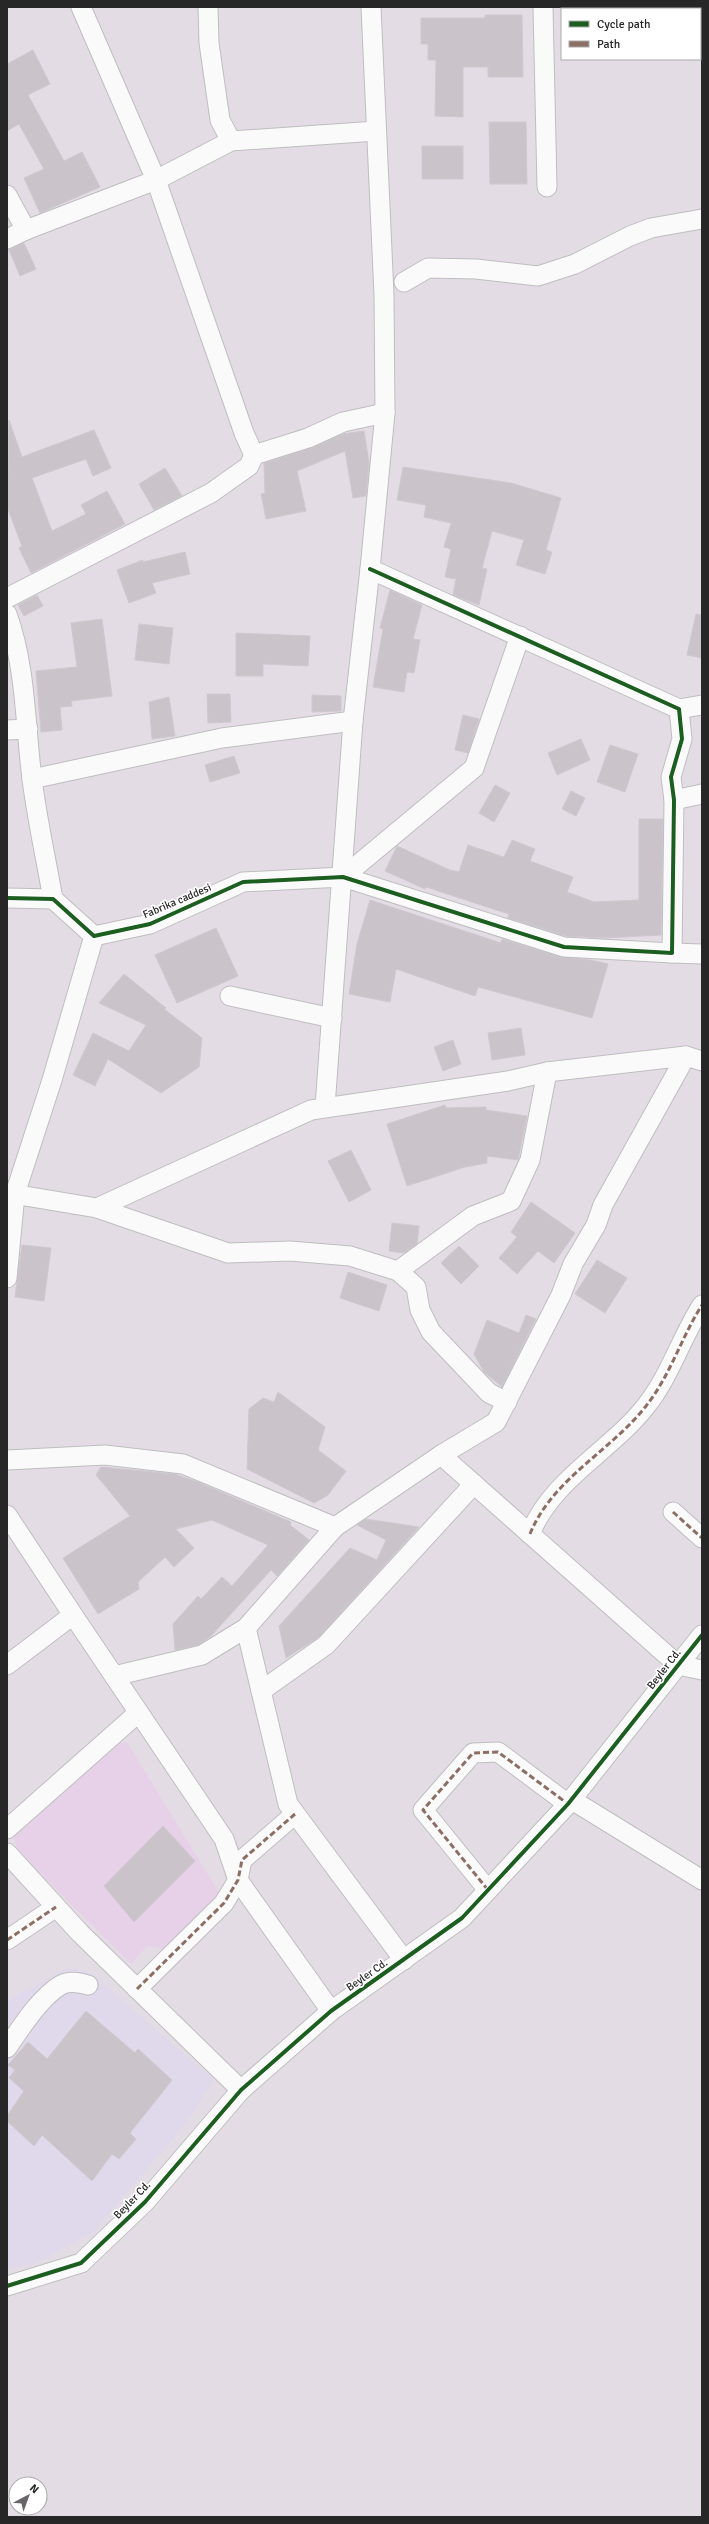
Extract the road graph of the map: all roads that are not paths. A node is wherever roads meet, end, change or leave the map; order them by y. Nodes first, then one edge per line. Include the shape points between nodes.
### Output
1 (81, 7) edge
2 (208, 7) edge
3 (370, 7) edge
4 (543, 7) edge
5 (376, 131) junction
6 (231, 140) junction
7 (156, 180) junction
8 (547, 187) dead end
9 (7, 195) edge
10 (702, 219) edge
11 (26, 230) junction
12 (7, 239) edge
13 (404, 282) dead end
14 (385, 413) junction
15 (254, 455) junction
16 (370, 569) junction
17 (7, 598) edge
18 (7, 614) edge
19 (520, 636) junction
20 (702, 705) edge
21 (679, 709) junction
22 (353, 721) junction
23 (28, 729) junction
24 (7, 730) edge
25 (32, 779) junction
26 (702, 794) edge
27 (674, 800) junction
28 (343, 877) junction
29 (7, 898) edge
30 (53, 899) junction
31 (94, 936) junction
32 (672, 953) junction
33 (702, 954) edge
34 (230, 996) dead end
35 (332, 1018) junction
36 (698, 1059) edge
37 (547, 1072) junction
38 (325, 1107) junction
39 (11, 1194) edge
40 (97, 1208) junction
41 (398, 1271) junction
42 (7, 1278) edge
43 (702, 1305) edge
44 (507, 1402) junction
45 (441, 1455) junction
46 (7, 1460) edge
47 (474, 1484) junction
48 (673, 1512) dead end
49 (7, 1515) edge
50 (335, 1527) junction
51 (530, 1534) junction
52 (702, 1538) edge
53 (73, 1615) junction
54 (246, 1628) junction
55 (702, 1635) edge
56 (7, 1665) edge
57 (678, 1665) junction
58 (702, 1670) edge
59 (114, 1676) junction
60 (261, 1691) junction
61 (138, 1713) junction
62 (570, 1802) junction
63 (295, 1814) junction
64 (7, 1829) edge
65 (7, 1853) edge
66 (238, 1880) junction
67 (702, 1880) edge
68 (488, 1890) junction
69 (56, 1907) junction
70 (7, 1940) edge
71 (404, 1960) junction
72 (88, 1985) dead end
73 (137, 1989) junction
74 (331, 2012) junction
75 (7, 2048) edge
76 (241, 2090) junction
77 (7, 2286) edge

1 - 7 street
2 - 6 street via 209,43 220,120
3 - 5 street
4 - 8 street
5 - 6 street
5 - 14 street via 384,295
6 - 7 street
7 - 11 street
7 - 15 street via 244,433
9 - 11 street
10 - 13 street via 651,228 574,264 538,276 523,272 428,268
11 - 12 street
14 - 15 street via 343,422 308,438
14 - 16 street
15 - 17 street via 249,466 211,493
16 - 19 street
16 - 22 street
18 - 23 street via 14,634 23,680
19 - 21 street
19 - 28 street via 474,768
20 - 21 street
21 - 27 street via 682,738 671,778
22 - 25 street via 222,738
22 - 28 street
23 - 24 street
23 - 25 street
25 - 30 street
26 - 27 street
27 - 32 street
28 - 31 street, Fabrika caddesi via 243,882 150,924
28 - 32 street via 564,947
28 - 35 street
29 - 30 street
30 - 31 street
31 - 39 street via 52,1080
32 - 33 street
34 - 35 street
35 - 38 street
36 - 37 street
36 - 44 street via 603,1205 596,1225 573,1264 561,1296
37 - 38 street via 508,1081
37 - 41 street via 530,1160 511,1201 473,1216
38 - 40 street via 311,1110
39 - 40 street
39 - 42 street
40 - 41 street via 228,1254 290,1251 350,1256
41 - 44 street via 416,1287 420,1310 432,1332 489,1393
43 - 51 street via 666,1378 645,1407 551,1499
44 - 45 street via 496,1422
45 - 47 street
45 - 50 street
46 - 50 street via 105,1455 183,1464
47 - 51 street
47 - 60 street via 326,1645
48 - 52 street
49 - 53 street
50 - 54 street
51 - 57 street
53 - 56 street
53 - 59 street
54 - 59 street via 202,1655
54 - 60 street
55 - 57 street, Beyler Cd.
57 - 58 street
57 - 62 street, Beyler Cd.
59 - 61 street
60 - 63 street via 288,1804
61 - 64 street
61 - 66 street via 224,1839
62 - 67 street
62 - 68 street, Beyler Cd.
62 - 68 street via 498,1752 473,1753 423,1810
63 - 66 street via 242,1860
63 - 71 street
65 - 69 street
66 - 73 street via 224,1902
66 - 74 street
68 - 71 street, Beyler Cd. via 462,1918
69 - 70 street
69 - 73 street
71 - 74 street, Beyler Cd.
72 - 75 street via 75,1982 62,1984 46,1997
73 - 76 street
74 - 76 street, Beyler Cd.
76 - 77 street, Beyler Cd. via 145,2202 81,2263

